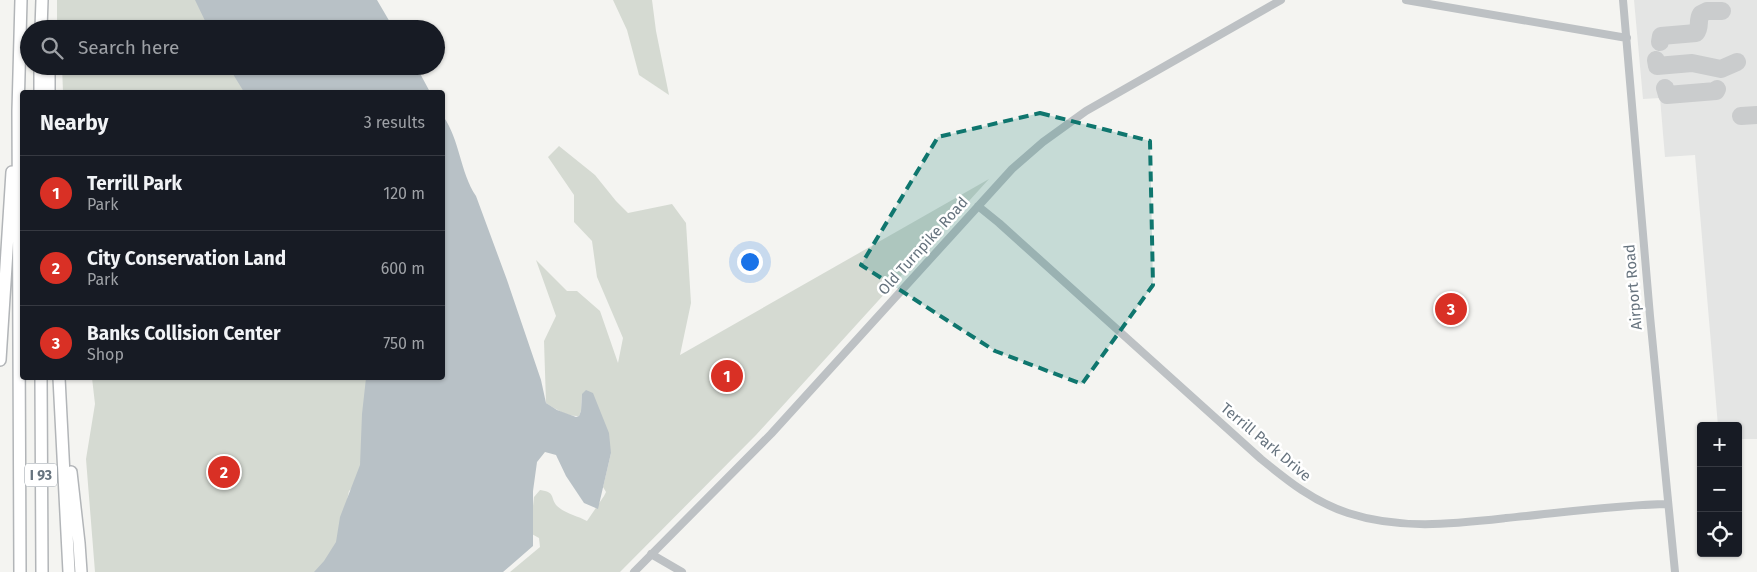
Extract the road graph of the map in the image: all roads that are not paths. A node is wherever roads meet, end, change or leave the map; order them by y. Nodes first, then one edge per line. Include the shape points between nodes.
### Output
1 (22, 0) edge
2 (42, 0) edge
3 (48, 0) edge
4 (1282, 0) edge
5 (1406, 0) edge
6 (1623, 0) edge
7 (21, 20) edge
8 (41, 20) edge
9 (48, 20) edge
10 (1627, 38) junction
11 (20, 56) edge
12 (40, 75) edge
13 (49, 75) edge
14 (40, 90) edge
15 (49, 90) edge
16 (18, 111) junction
17 (978, 206) junction
18 (0, 360) edge
19 (41, 380) edge
20 (59, 380) edge
21 (59, 380) edge
22 (1668, 504) junction
23 (651, 554) junction
24 (20, 572) edge
25 (42, 572) edge
26 (69, 572) edge
27 (81, 572) edge
28 (634, 572) edge
29 (682, 572) edge
30 (1675, 572) edge

1 - 7 highway, I 93
2 - 8 highway
3 - 9 highway
4 - 17 street, Old Turnpike Road via 1080,115 1030,152
5 - 10 street
6 - 10 street, Airport Road
10 - 22 street, Airport Road
11 - 16 highway, I 93
12 - 14 highway
13 - 15 highway
16 - 18 highway
16 - 24 highway, I 93
17 - 22 street, Terrill Park Drive via 1261,459 1289,482 1327,504 1375,520 1427,525
17 - 23 street, Old Turnpike Road via 771,434
19 - 25 highway, I 93
20 - 26 highway
21 - 27 highway
22 - 30 street, Airport Road
23 - 28 street, Old Turnpike Road
23 - 29 street

